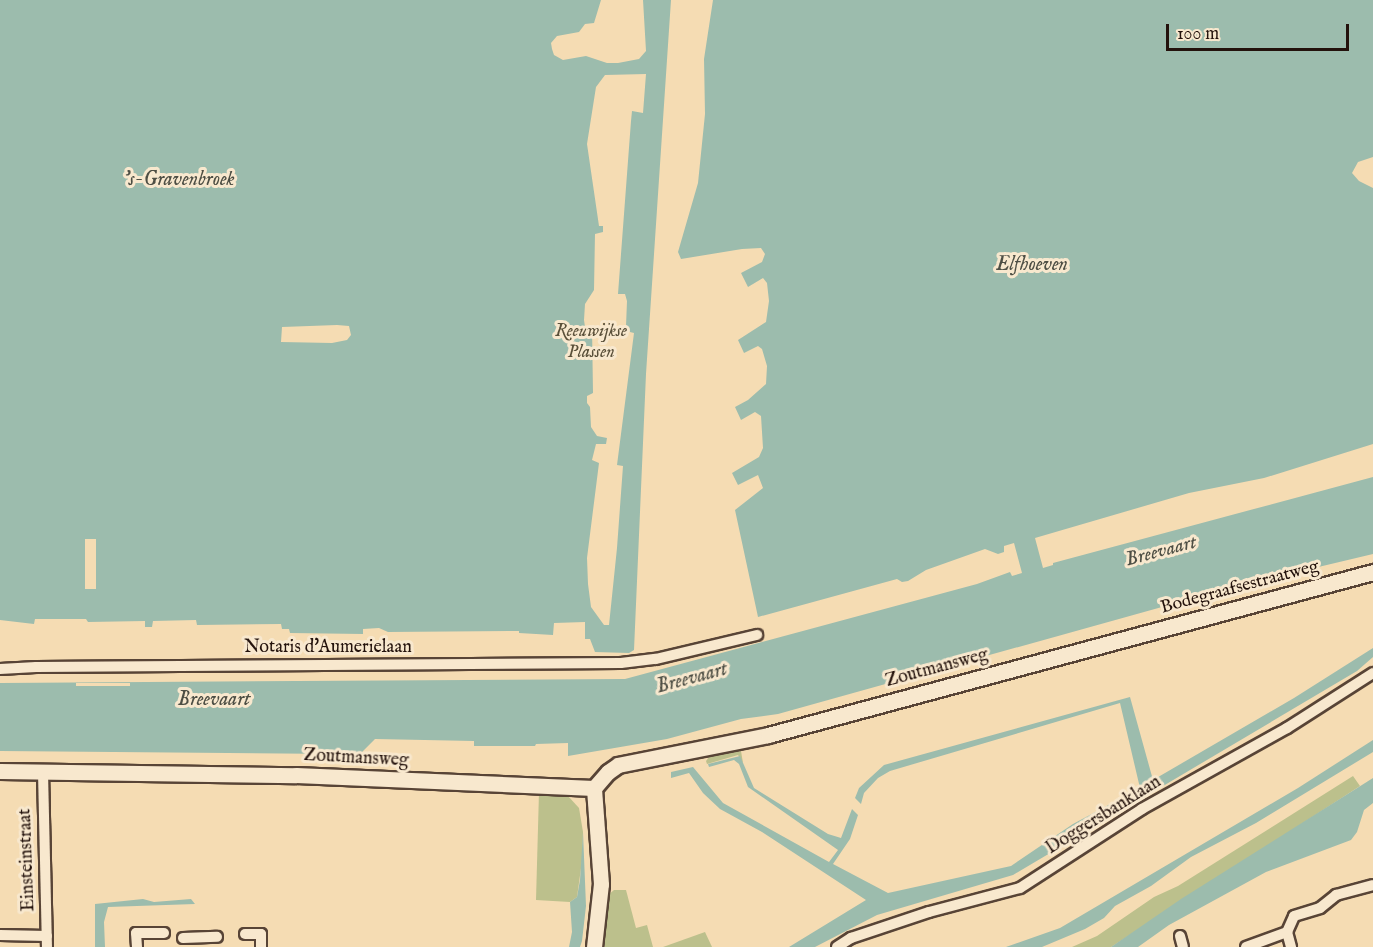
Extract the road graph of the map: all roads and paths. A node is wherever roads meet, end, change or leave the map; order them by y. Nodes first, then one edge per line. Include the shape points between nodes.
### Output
1 (1373, 572) edge
2 (757, 635) dead end
3 (1117, 641) joint
4 (0, 669) edge
5 (1373, 673) edge
6 (0, 771) edge
7 (43, 772) junction
8 (594, 788) junction
9 (1373, 885) edge
10 (1287, 932) junction
11 (164, 933) dead end
12 (245, 934) dead end
13 (0, 935) edge
14 (217, 937) dead end
15 (183, 938) dead end
16 (47, 941) edge
17 (201, 942) edge
18 (137, 947) edge
19 (261, 947) edge
20 (594, 947) edge
21 (837, 947) edge
22 (1246, 947) edge
23 (1291, 947) edge

1 - 3 main road, Bodegraafsestraatweg
2 - 4 street, Notaris d'Aumerielaan via 656,660 621,663
3 - 8 main road, Zoutmansweg via 768,735 732,736 699,750 618,765
5 - 21 street, Doggersbanklaan via 1287,728 1142,809 1020,888 929,912 850,938
6 - 7 main road, Zoutmansweg
7 - 8 main road, Zoutmansweg via 296,775
7 - 16 street, Einsteinstraat
8 - 20 main road via 601,884
9 - 10 street via 1336,895 1320,908 1294,916
10 - 22 street
10 - 23 street
11 - 18 street via 136,933
12 - 19 street via 261,934
13 - 16 street
14 - 17 street
15 - 17 street

